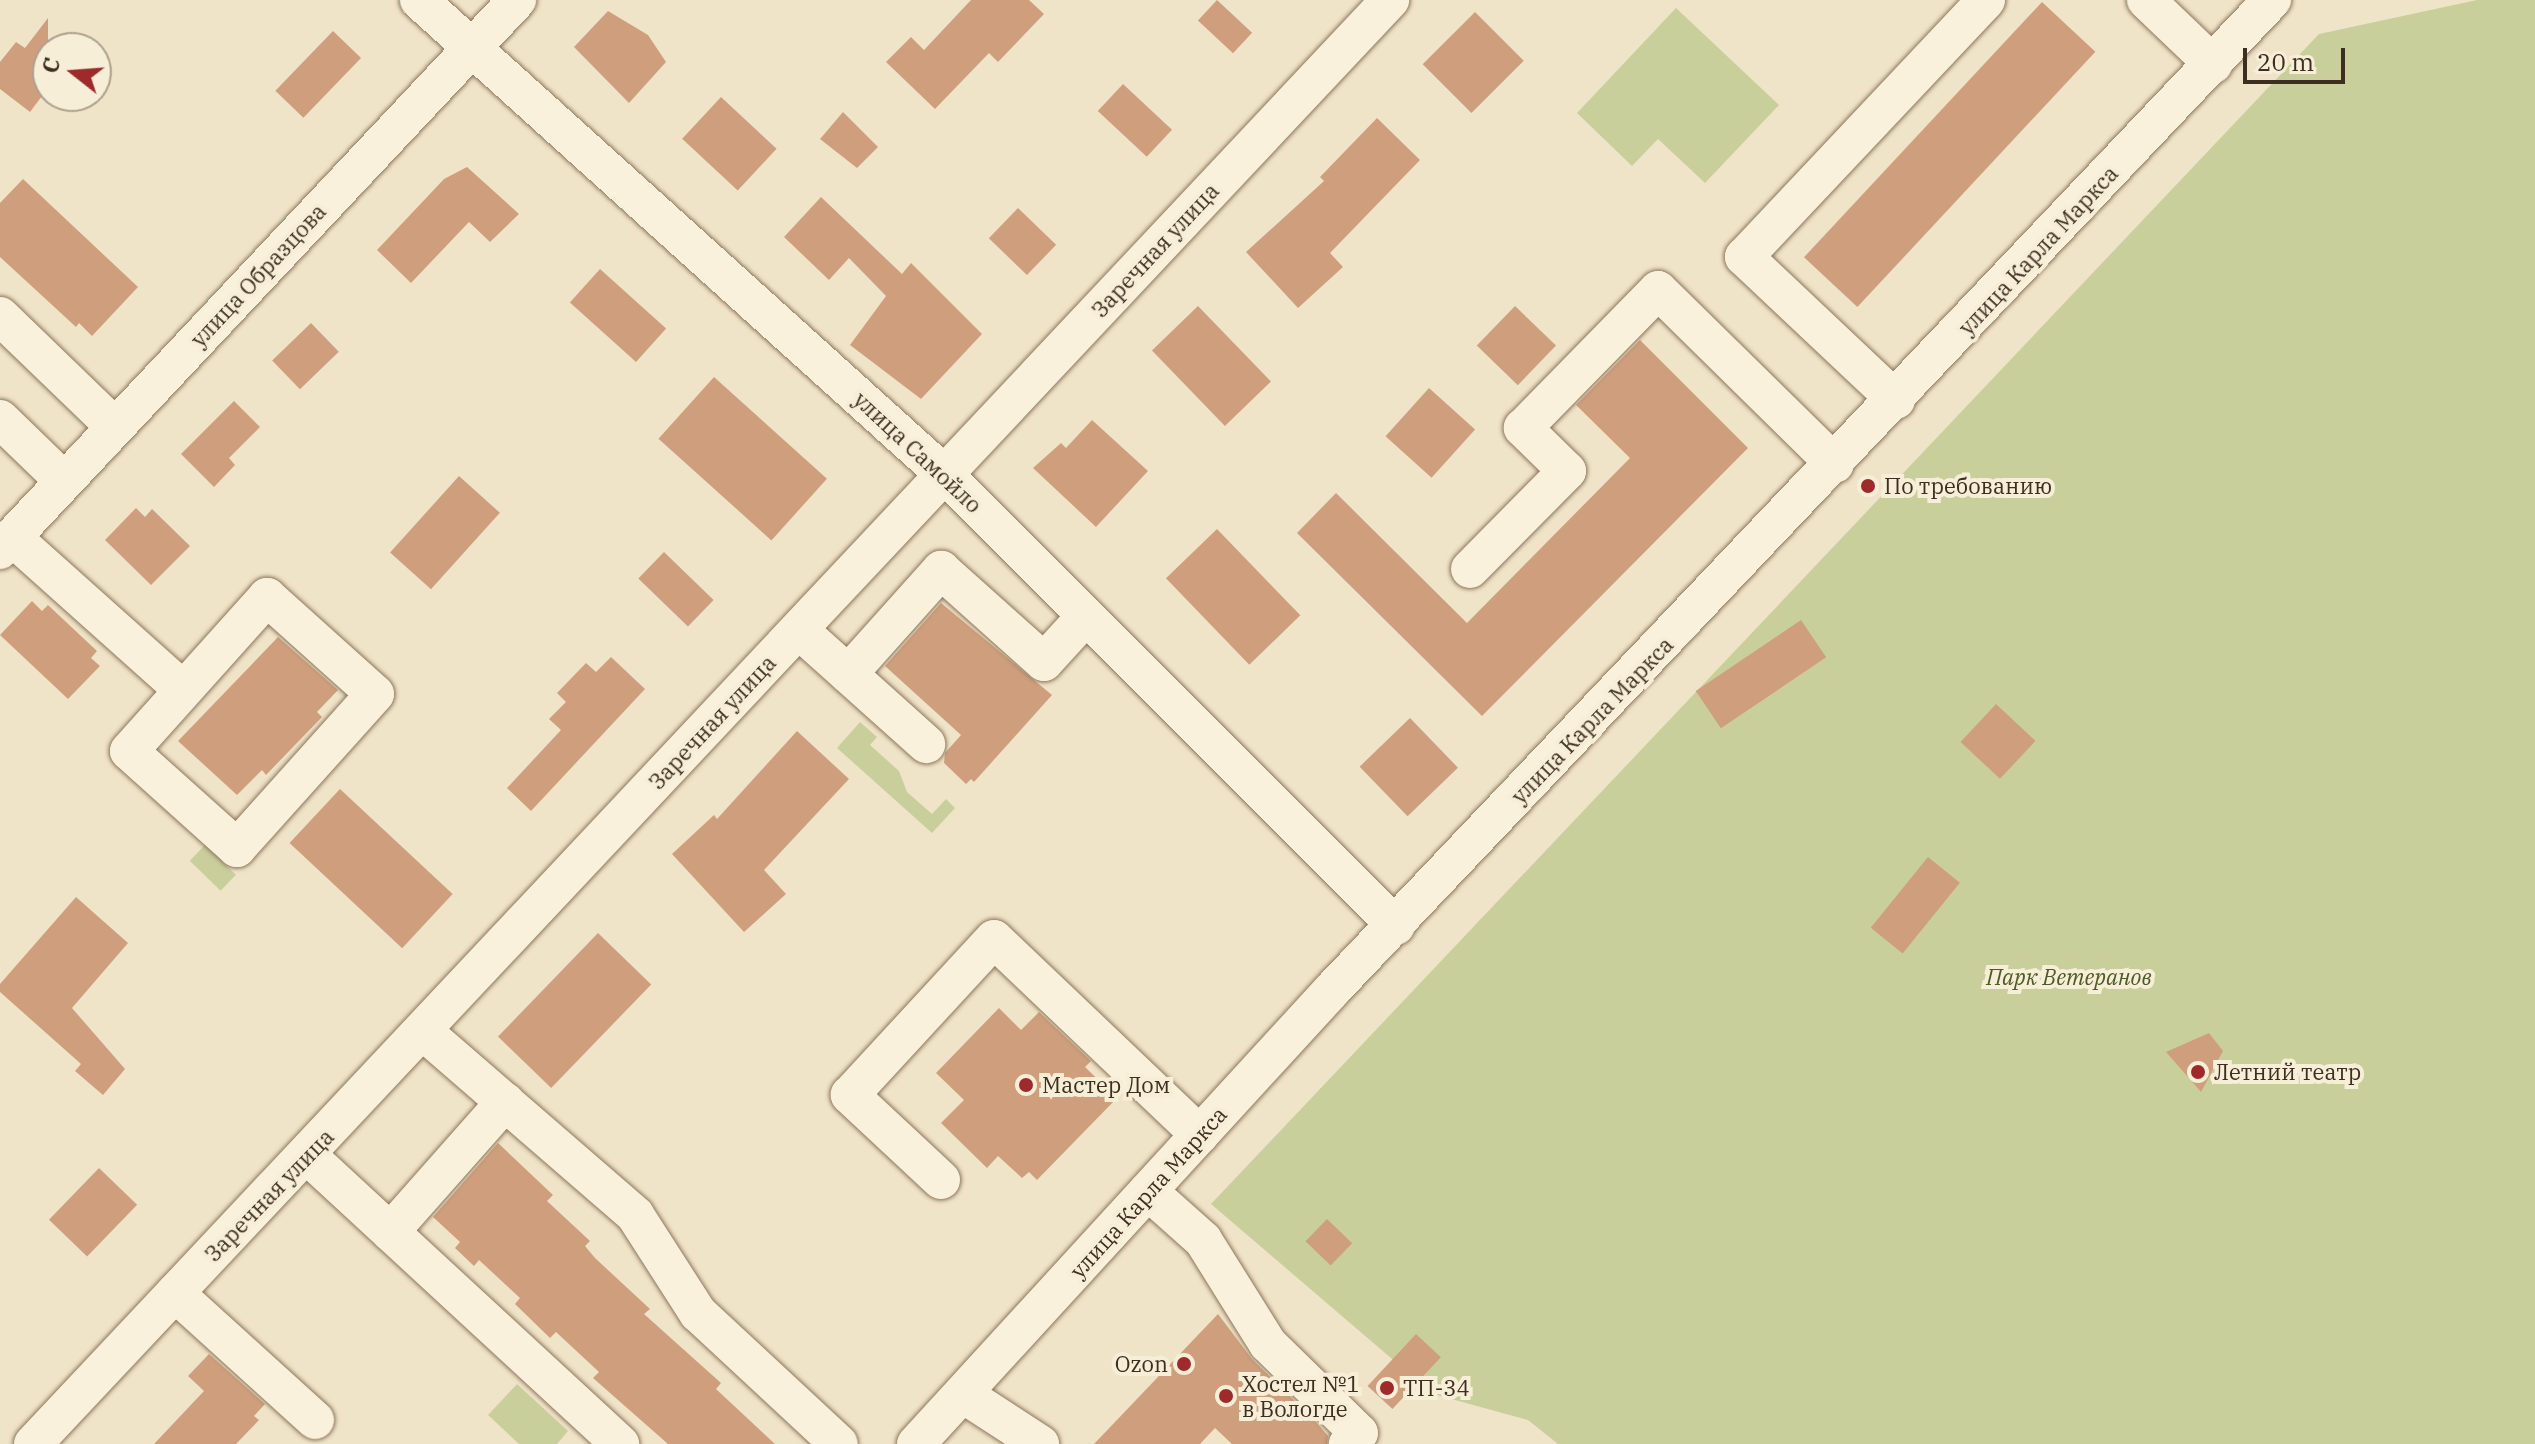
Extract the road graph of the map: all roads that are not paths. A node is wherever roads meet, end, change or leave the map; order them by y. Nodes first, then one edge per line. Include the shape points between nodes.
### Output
1 (419, 0) edge
2 (517, 0) edge
3 (1390, 0) edge
4 (1986, 0) edge
5 (2146, 0) edge
6 (2272, 0) edge
7 (471, 48) junction
8 (2213, 64) junction
9 (0, 316) edge
10 (1896, 400) junction
11 (0, 419) edge
12 (115, 427) junction
13 (1835, 464) junction
14 (944, 474) junction
15 (64, 481) junction
16 (6, 543) edge
17 (1470, 569) dead end
18 (1086, 616) junction
19 (799, 630) junction
20 (848, 674) junction
21 (183, 690) junction
22 (926, 744) dead end
23 (1396, 926) junction
24 (424, 1032) junction
25 (505, 1102) junction
26 (1200, 1135) junction
27 (308, 1156) junction
28 (941, 1180) dead end
29 (1148, 1191) junction
30 (390, 1232) junction
31 (175, 1293) junction
32 (963, 1394) junction
33 (315, 1420) dead end
34 (38, 1442) edge
35 (620, 1444) edge
36 (839, 1444) edge
37 (916, 1444) edge
38 (1040, 1444) edge
39 (1348, 1444) edge

1 - 7 street, улица Самойло
2 - 7 street, улица Образцова
3 - 14 street, Заречная улица
4 - 10 street via 1744,257
5 - 8 street
6 - 8 street, улица Карла Маркса
7 - 12 street, улица Образцова
7 - 14 street, улица Самойло
8 - 10 street, улица Карла Маркса
9 - 12 street
10 - 13 street, улица Карла Маркса
11 - 15 street
12 - 15 street, улица Образцова
13 - 17 street via 1658,290 1523,428 1567,471
13 - 23 street, улица Карла Маркса
14 - 18 street, улица Самойло
14 - 19 street, Заречная улица
15 - 16 street, улица Образцова
16 - 21 street
18 - 20 street via 1044,662 941,570
18 - 23 street, улица Самойло
19 - 20 street
19 - 24 street, Заречная улица
20 - 22 street
21 - 21 street via 129,751 237,848 375,694 267,597
23 - 26 street, улица Карла Маркса
24 - 25 street
24 - 27 street, Заречная улица
25 - 30 street
25 - 36 street via 635,1215 698,1313
26 - 28 street via 994,939 850,1095
26 - 29 street, улица Карла Маркса
27 - 30 street
27 - 31 street, Заречная улица
29 - 32 street, улица Карла Маркса
29 - 39 street via 1203,1240 1268,1344 1359,1433
30 - 35 street
31 - 33 street
31 - 34 street, Заречная улица
32 - 37 street, улица Карла Маркса
32 - 38 street

